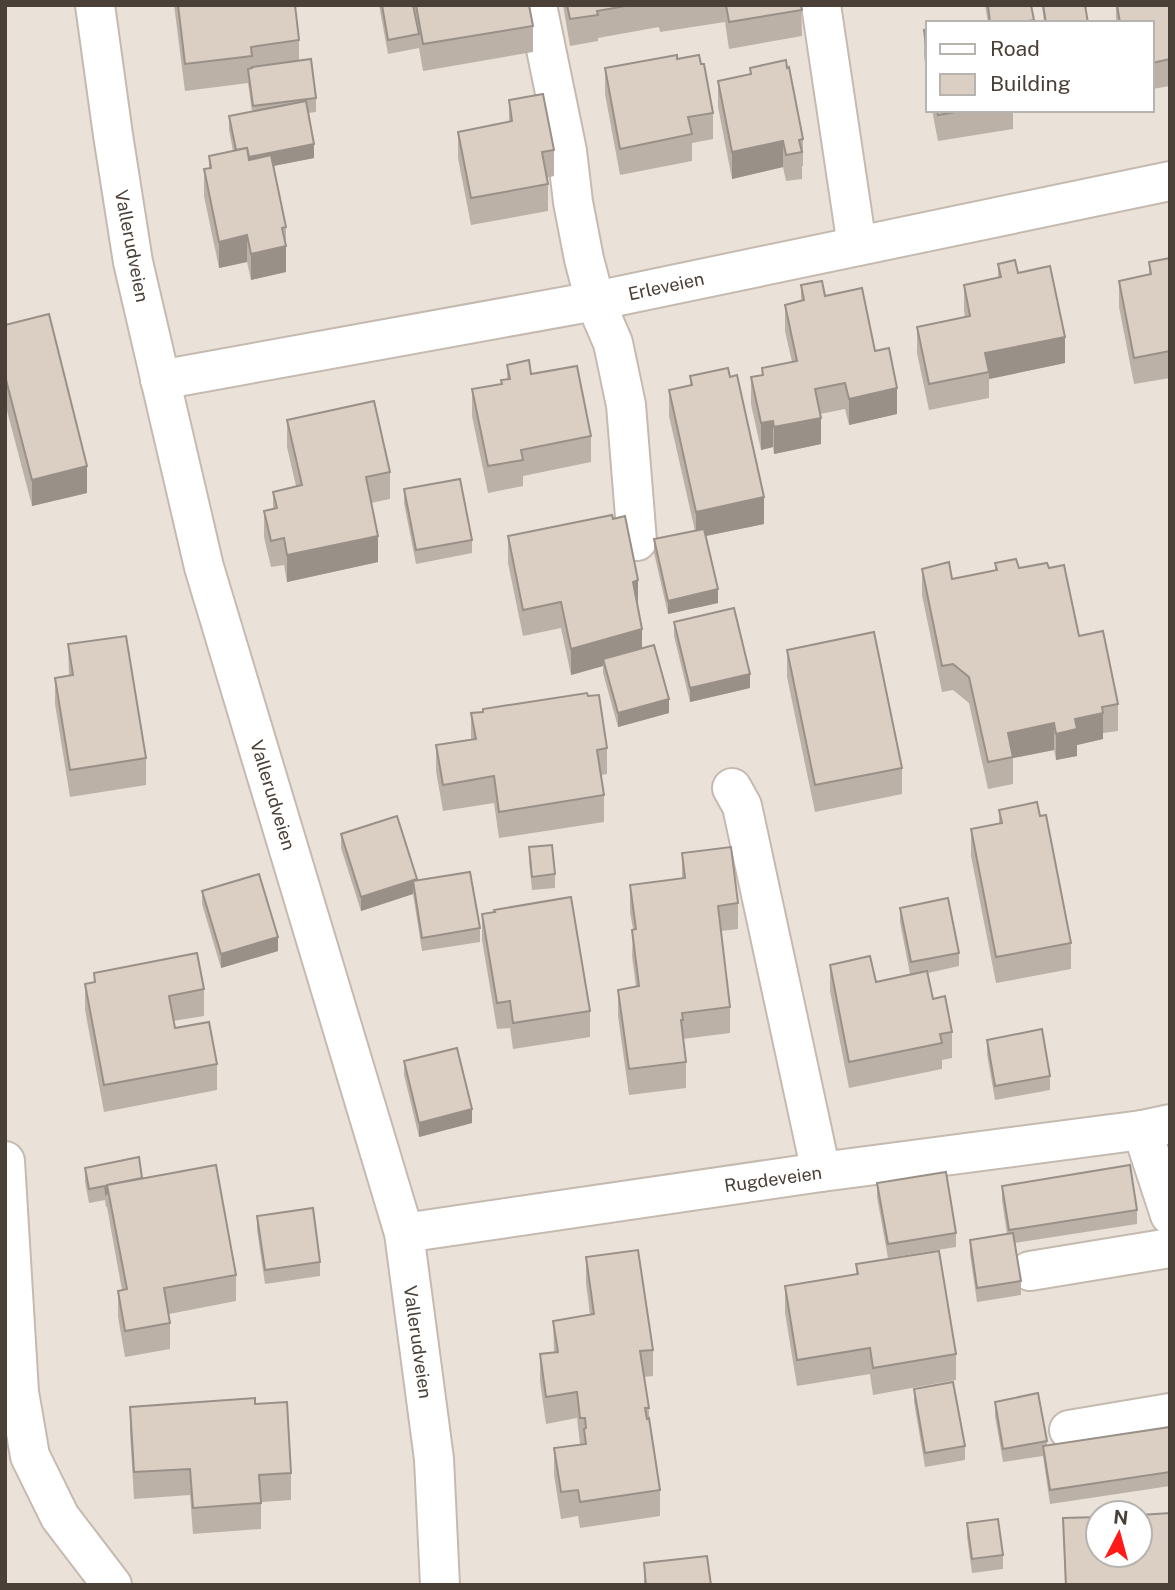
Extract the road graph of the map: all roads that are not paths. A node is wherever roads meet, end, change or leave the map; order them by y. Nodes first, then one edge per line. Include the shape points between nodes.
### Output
1 (95, 5) edge
2 (537, 5) edge
3 (821, 5) edge
4 (1170, 181) edge
5 (858, 246) junction
6 (595, 301) junction
7 (160, 380) junction
8 (637, 541) dead end
9 (732, 788) dead end
10 (1156, 1127) edge
11 (5, 1161) edge
12 (821, 1172) junction
13 (1170, 1215) edge
14 (404, 1233) junction
15 (1170, 1248) edge
16 (1031, 1271) dead end
17 (1170, 1413) edge
18 (1069, 1430) dead end
19 (112, 1585) edge
20 (440, 1585) edge

1 - 7 street, Vallerudveien via 133,262
2 - 6 street via 567,151 572,202
3 - 5 street
4 - 5 street, Erleveien
5 - 6 street, Erleveien
6 - 7 street, Erleveien
6 - 8 street via 613,343 626,405
7 - 14 street, Vallerudveien via 204,568
9 - 12 street via 745,818
10 - 12 street, Rugdeveien
10 - 13 street, Rugdeveien
11 - 19 street via 19,1392 30,1456 60,1517
12 - 14 street, Rugdeveien
14 - 20 street, Vallerudveien via 434,1460
15 - 16 street
17 - 18 street

